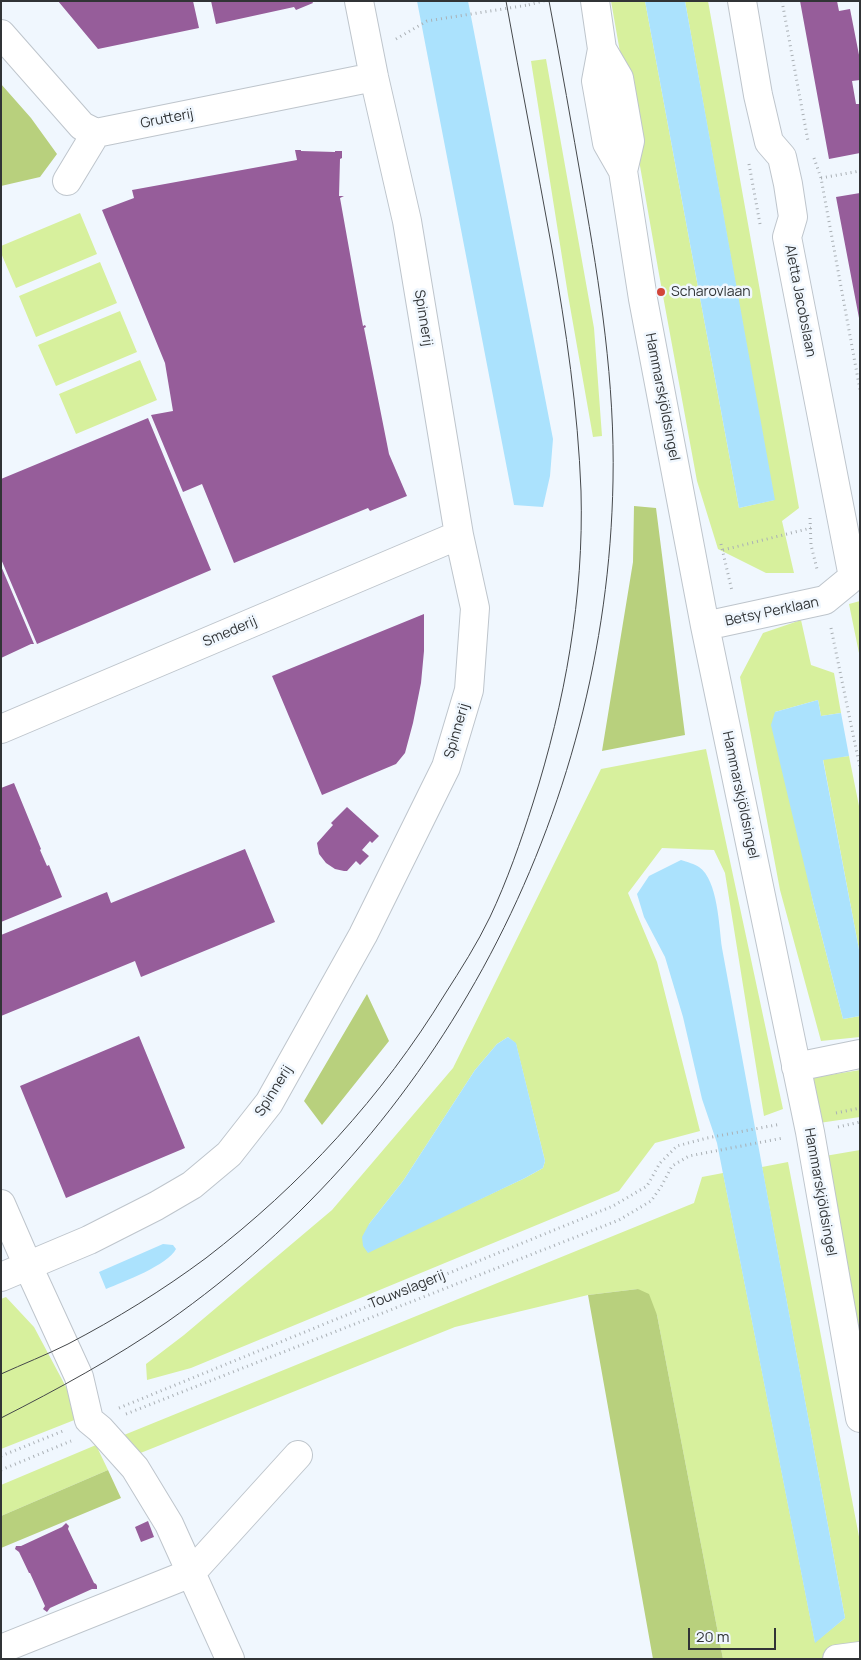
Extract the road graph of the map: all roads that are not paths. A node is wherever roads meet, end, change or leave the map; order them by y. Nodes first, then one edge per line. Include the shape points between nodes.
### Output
1 (360, 1) edge
2 (595, 1) edge
3 (742, 1) edge
4 (1, 34) edge
5 (372, 66) junction
6 (96, 133) junction
7 (67, 181) dead end
8 (459, 535) junction
9 (857, 576) edge
10 (705, 626) junction
11 (1, 729) edge
12 (860, 1054) edge
13 (796, 1067) junction
14 (1, 1204) edge
15 (28, 1266) junction
16 (1, 1277) edge
17 (860, 1418) edge
18 (298, 1455) dead end
19 (191, 1573) junction
20 (1, 1649) edge
21 (230, 1659) edge

1 - 5 street, Spinnerij
2 - 10 street, Hammarskjöldsingel via 602,49 619,78 630,141 623,172 643,299
3 - 9 street, Aletta Jacobslaan via 769,142 782,158 788,184 793,218 788,237
4 - 6 street via 82,126
5 - 6 street, Grutterij
5 - 8 street, Spinnerij via 407,221
6 - 7 street
8 - 11 street, Smederij
8 - 15 street, Spinnerij via 475,608 469,690 446,767 363,935 269,1103 229,1154 192,1185 114,1227
9 - 10 street, Betsy Perklaan via 825,600
10 - 13 street, Hammarskjöldsingel
12 - 13 street
13 - 17 street, Hammarskjöldsingel
14 - 15 street
15 - 16 street, Spinnerij
15 - 19 street via 79,1377 95,1424 135,1468 169,1524
18 - 19 street
19 - 20 street
19 - 21 street

